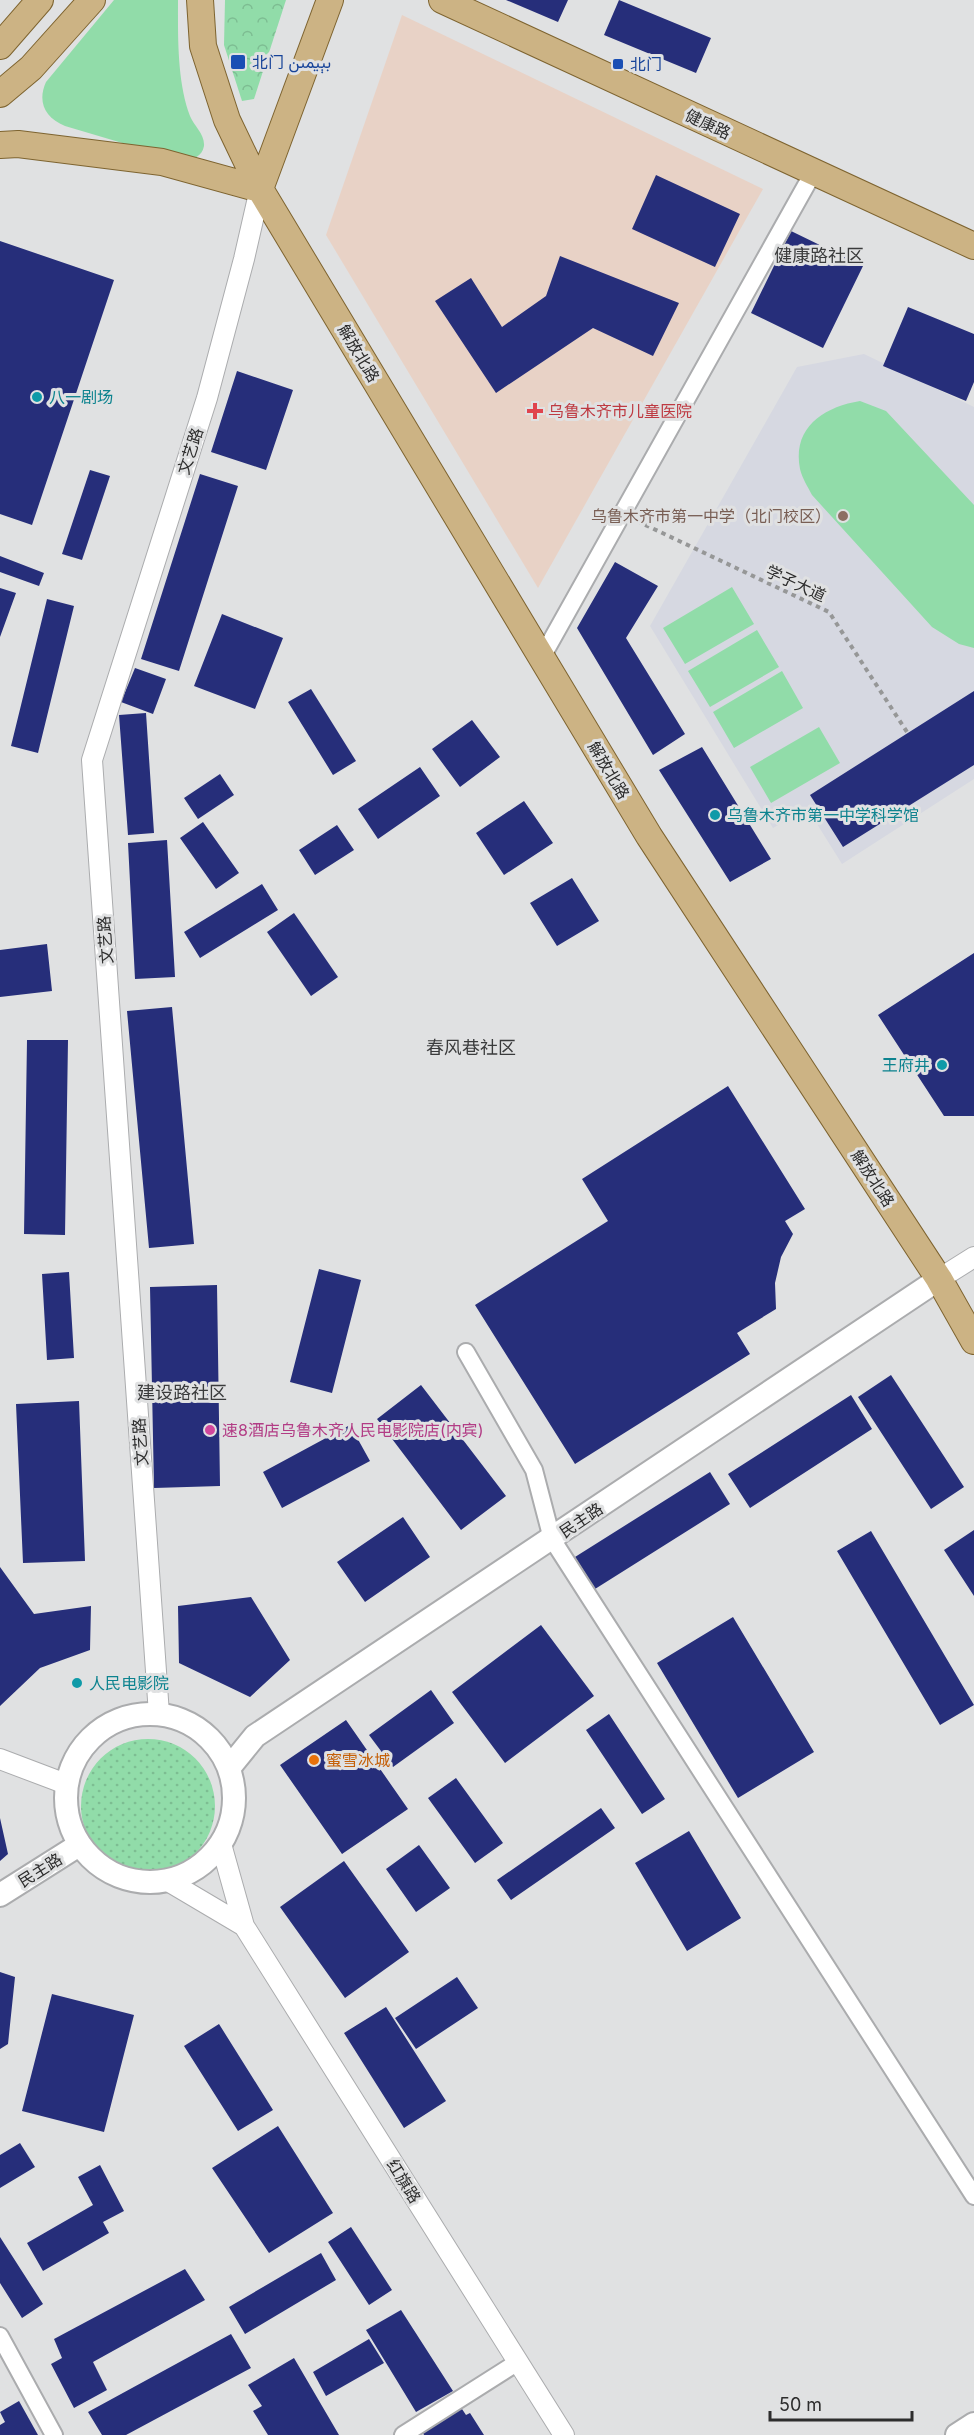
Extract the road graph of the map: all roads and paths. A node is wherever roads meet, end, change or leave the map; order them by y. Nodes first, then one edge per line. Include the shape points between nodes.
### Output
1 (40, 0) edge
2 (92, 0) edge
3 (200, 0) edge
4 (330, 0) edge
5 (442, 0) edge
6 (0, 46) edge
7 (0, 94) edge
8 (0, 145) edge
9 (813, 172) junction
10 (260, 189) junction
11 (974, 246) edge
12 (622, 514) junction
13 (542, 657) junction
14 (907, 732) dead end
15 (974, 1257) edge
16 (939, 1279) junction
17 (974, 1341) edge
18 (466, 1352) dead end
19 (552, 1539) junction
20 (159, 1714) junction
21 (0, 1759) edge
22 (229, 1768) junction
23 (66, 1784) junction
24 (221, 1844) junction
25 (79, 1845) junction
26 (168, 1881) junction
27 (0, 1895) edge
28 (244, 1926) junction
29 (974, 2196) edge
30 (0, 2336) edge
31 (518, 2362) junction
32 (974, 2424) edge
33 (54, 2435) edge
34 (403, 2435) edge
35 (564, 2435) edge
36 (957, 2435) edge

1 - 6 main road
2 - 7 main road via 31,68
3 - 10 main road, 解放北路 via 206,57 227,120
4 - 10 main road
5 - 9 main road, 健康路
8 - 10 main road via 162,162
9 - 11 main road, 健康路
9 - 12 street
10 - 13 main road, 解放北路
10 - 20 street, 文艺路 via 207,398 92,759
12 - 13 street
12 - 14 path, 学子大道 via 829,612
13 - 16 main road, 解放北路 via 649,836
15 - 16 street
16 - 17 main road, 解放北路
16 - 19 main road, 民主路
18 - 19 street via 534,1470
19 - 22 main road, 民主路 via 255,1736
19 - 29 street
20 - 22 main road via 182,1719 202,1731 218,1747
20 - 23 main road via 134,1715 110,1723 89,1739 75,1759
21 - 23 street
22 - 24 main road via 234,1802 232,1820
23 - 25 main road via 65,1805
24 - 26 main road via 198,1867
24 - 28 street
25 - 26 main road via 96,1864 118,1877
25 - 27 main road, 民主路
26 - 28 street
28 - 31 street, 红旗路
30 - 33 street
31 - 34 street
31 - 35 street, 红旗路
32 - 36 main road

